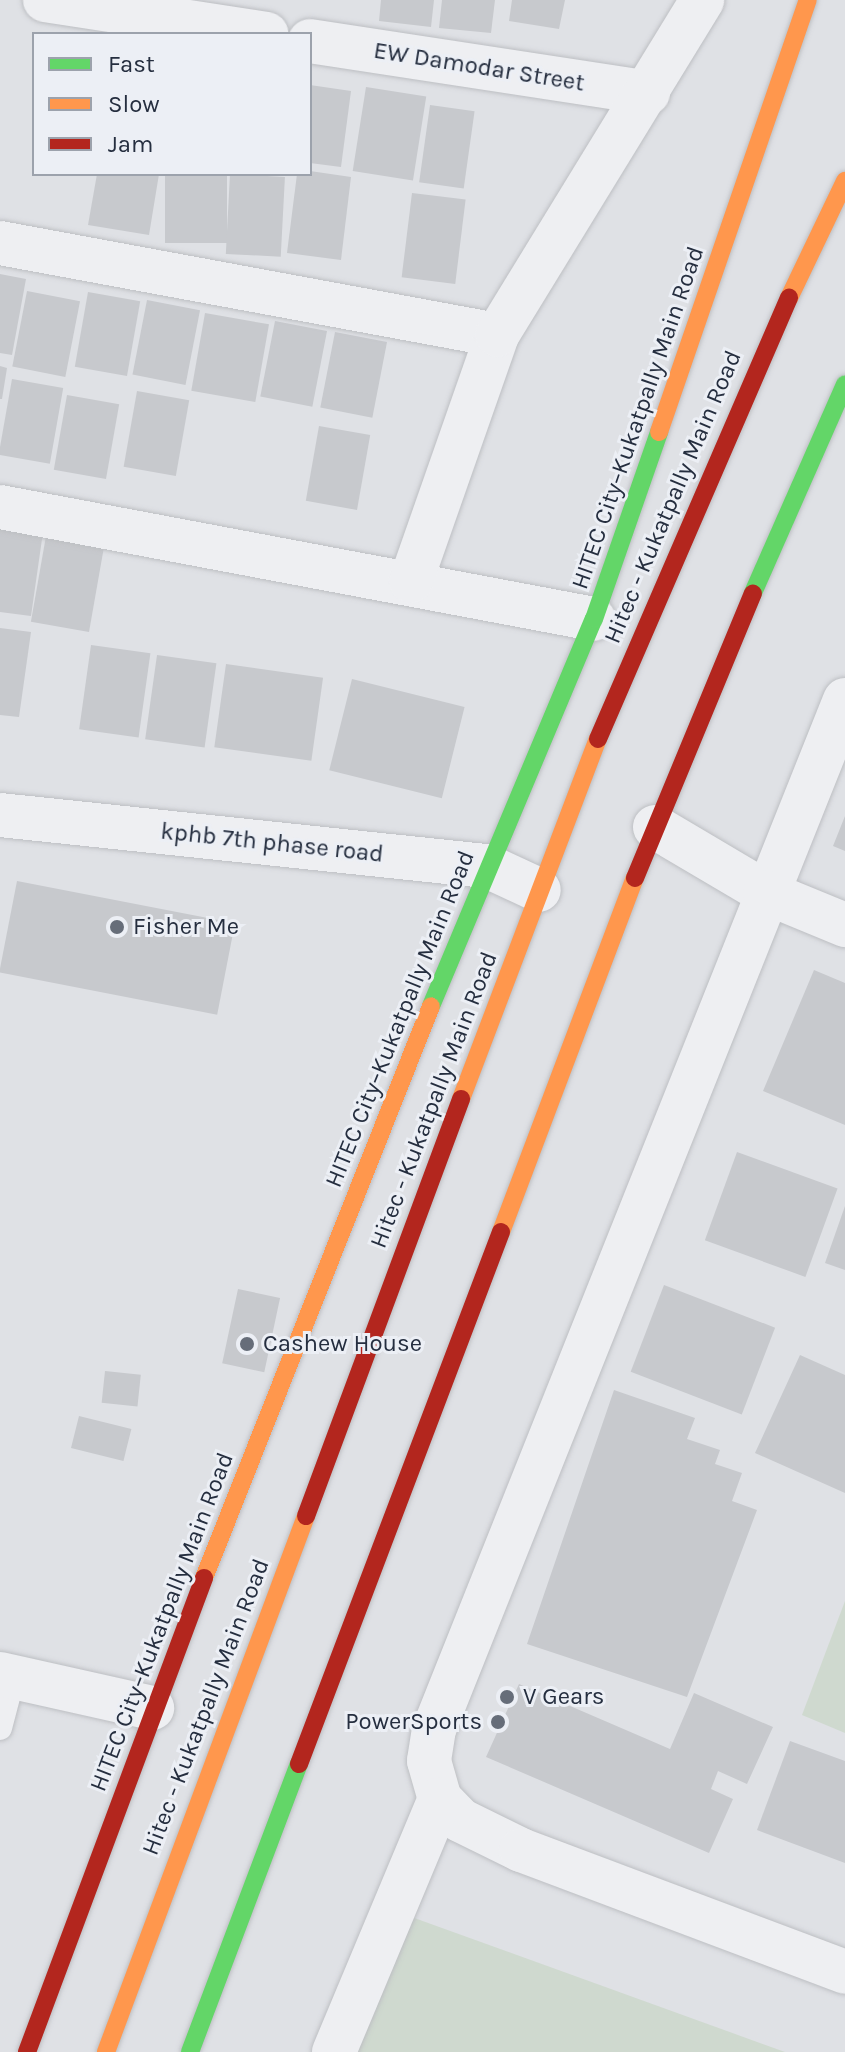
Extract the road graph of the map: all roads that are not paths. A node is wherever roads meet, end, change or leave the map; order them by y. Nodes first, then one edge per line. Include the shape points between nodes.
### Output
1 (45, 0) edge
2 (702, 0) edge
3 (808, 0) edge
4 (253, 32) edge
5 (312, 41) edge
6 (648, 93) junction
7 (845, 181) edge
8 (0, 243) edge
9 (497, 335) junction
10 (845, 384) edge
11 (0, 507) edge
12 (411, 581) junction
13 (594, 619) junction
14 (845, 700) edge
15 (0, 815) edge
16 (655, 827) junction
17 (487, 866) junction
18 (539, 890) junction
19 (765, 892) junction
20 (845, 925) edge
21 (7, 1676) edge
22 (152, 1708) junction
23 (0, 1728) edge
24 (440, 1799) junction
25 (845, 1972) edge
26 (27, 2052) edge
27 (106, 2052) edge
28 (190, 2052) edge
29 (334, 2052) edge

1 - 4 street
2 - 6 street
3 - 13 main road, HITEC City–Kukatpally Main Road
5 - 6 street, EW Damodar Street
6 - 9 street
7 - 18 main road, Hitec - Kukatpally Main Road via 748,382 639,634
8 - 9 street
9 - 12 street
10 - 16 main road
11 - 12 street
12 - 13 street
13 - 17 main road, HITEC City–Kukatpally Main Road
14 - 19 street
15 - 17 street, kphb 7th phase road
16 - 19 street
16 - 28 main road
17 - 18 street, kphb 7th phase road
17 - 22 main road, HITEC City–Kukatpally Main Road
18 - 27 main road, Hitec - Kukatpally Main Road
19 - 20 street
19 - 24 street via 434,1729 429,1761
21 - 22 street
21 - 23 lane
22 - 26 main road, HITEC City–Kukatpally Main Road
24 - 25 street via 460,1820 521,1850
24 - 29 street

